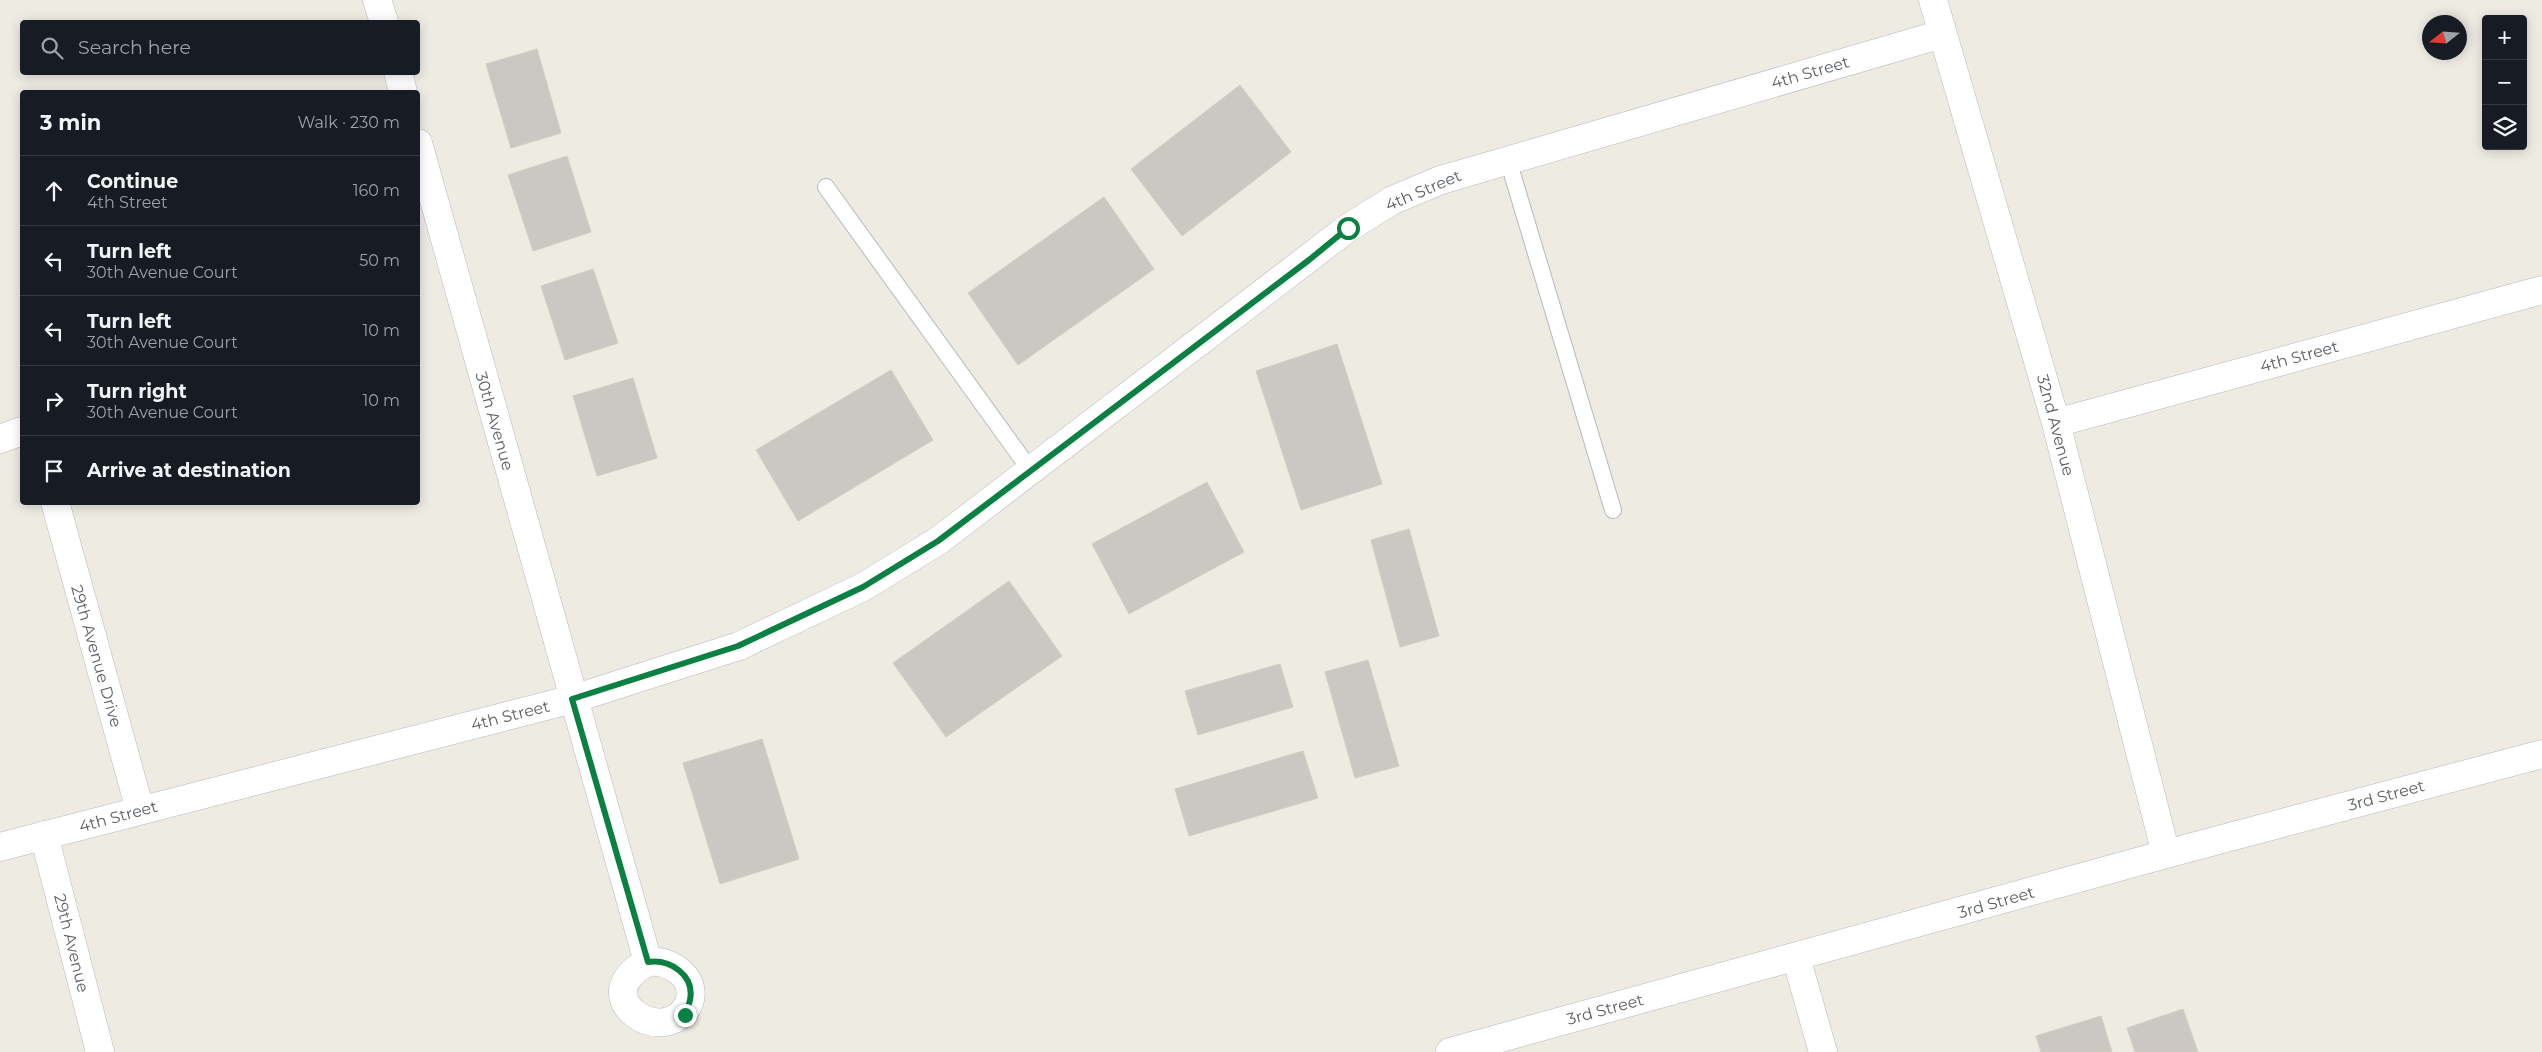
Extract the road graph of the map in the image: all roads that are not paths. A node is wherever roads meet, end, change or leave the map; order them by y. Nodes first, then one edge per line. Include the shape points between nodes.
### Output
1 (378, 0) edge
2 (1933, 0) edge
3 (383, 20) edge
4 (1942, 34) junction
5 (399, 75) edge
6 (402, 90) edge
7 (420, 151) edge
8 (1508, 160) junction
9 (826, 187) dead end
10 (2542, 290) edge
11 (2056, 423) junction
12 (20, 433) edge
13 (0, 439) edge
14 (1031, 471) junction
15 (56, 505) edge
16 (1613, 510) dead end
17 (572, 699) junction
18 (2542, 754) edge
19 (140, 810) junction
20 (44, 835) junction
21 (0, 847) edge
22 (2166, 854) junction
23 (1796, 958) junction
24 (648, 962) dead end
25 (100, 1052) edge
26 (1450, 1052) edge
27 (1823, 1052) edge

1 - 3 street
2 - 4 street, 32nd Avenue
4 - 8 street, 4th Street
4 - 11 street, 32nd Avenue
5 - 6 street
7 - 17 street, 30th Avenue
8 - 14 street, 4th Street via 1441,180 1393,200 1348,228
8 - 16 lane
9 - 14 lane
10 - 11 street, 4th Street
11 - 22 street, 32nd Avenue
12 - 13 street
14 - 17 street, 4th Street via 938,541 863,587 738,646
15 - 19 street, 29th Avenue Drive
17 - 19 street, 4th Street
17 - 24 street, 30th Avenue
18 - 22 street, 3rd Street
19 - 20 street, 4th Street
20 - 21 street, 4th Street
20 - 25 street, 29th Avenue
22 - 23 street, 3rd Street
23 - 26 street, 3rd Street
23 - 27 street

